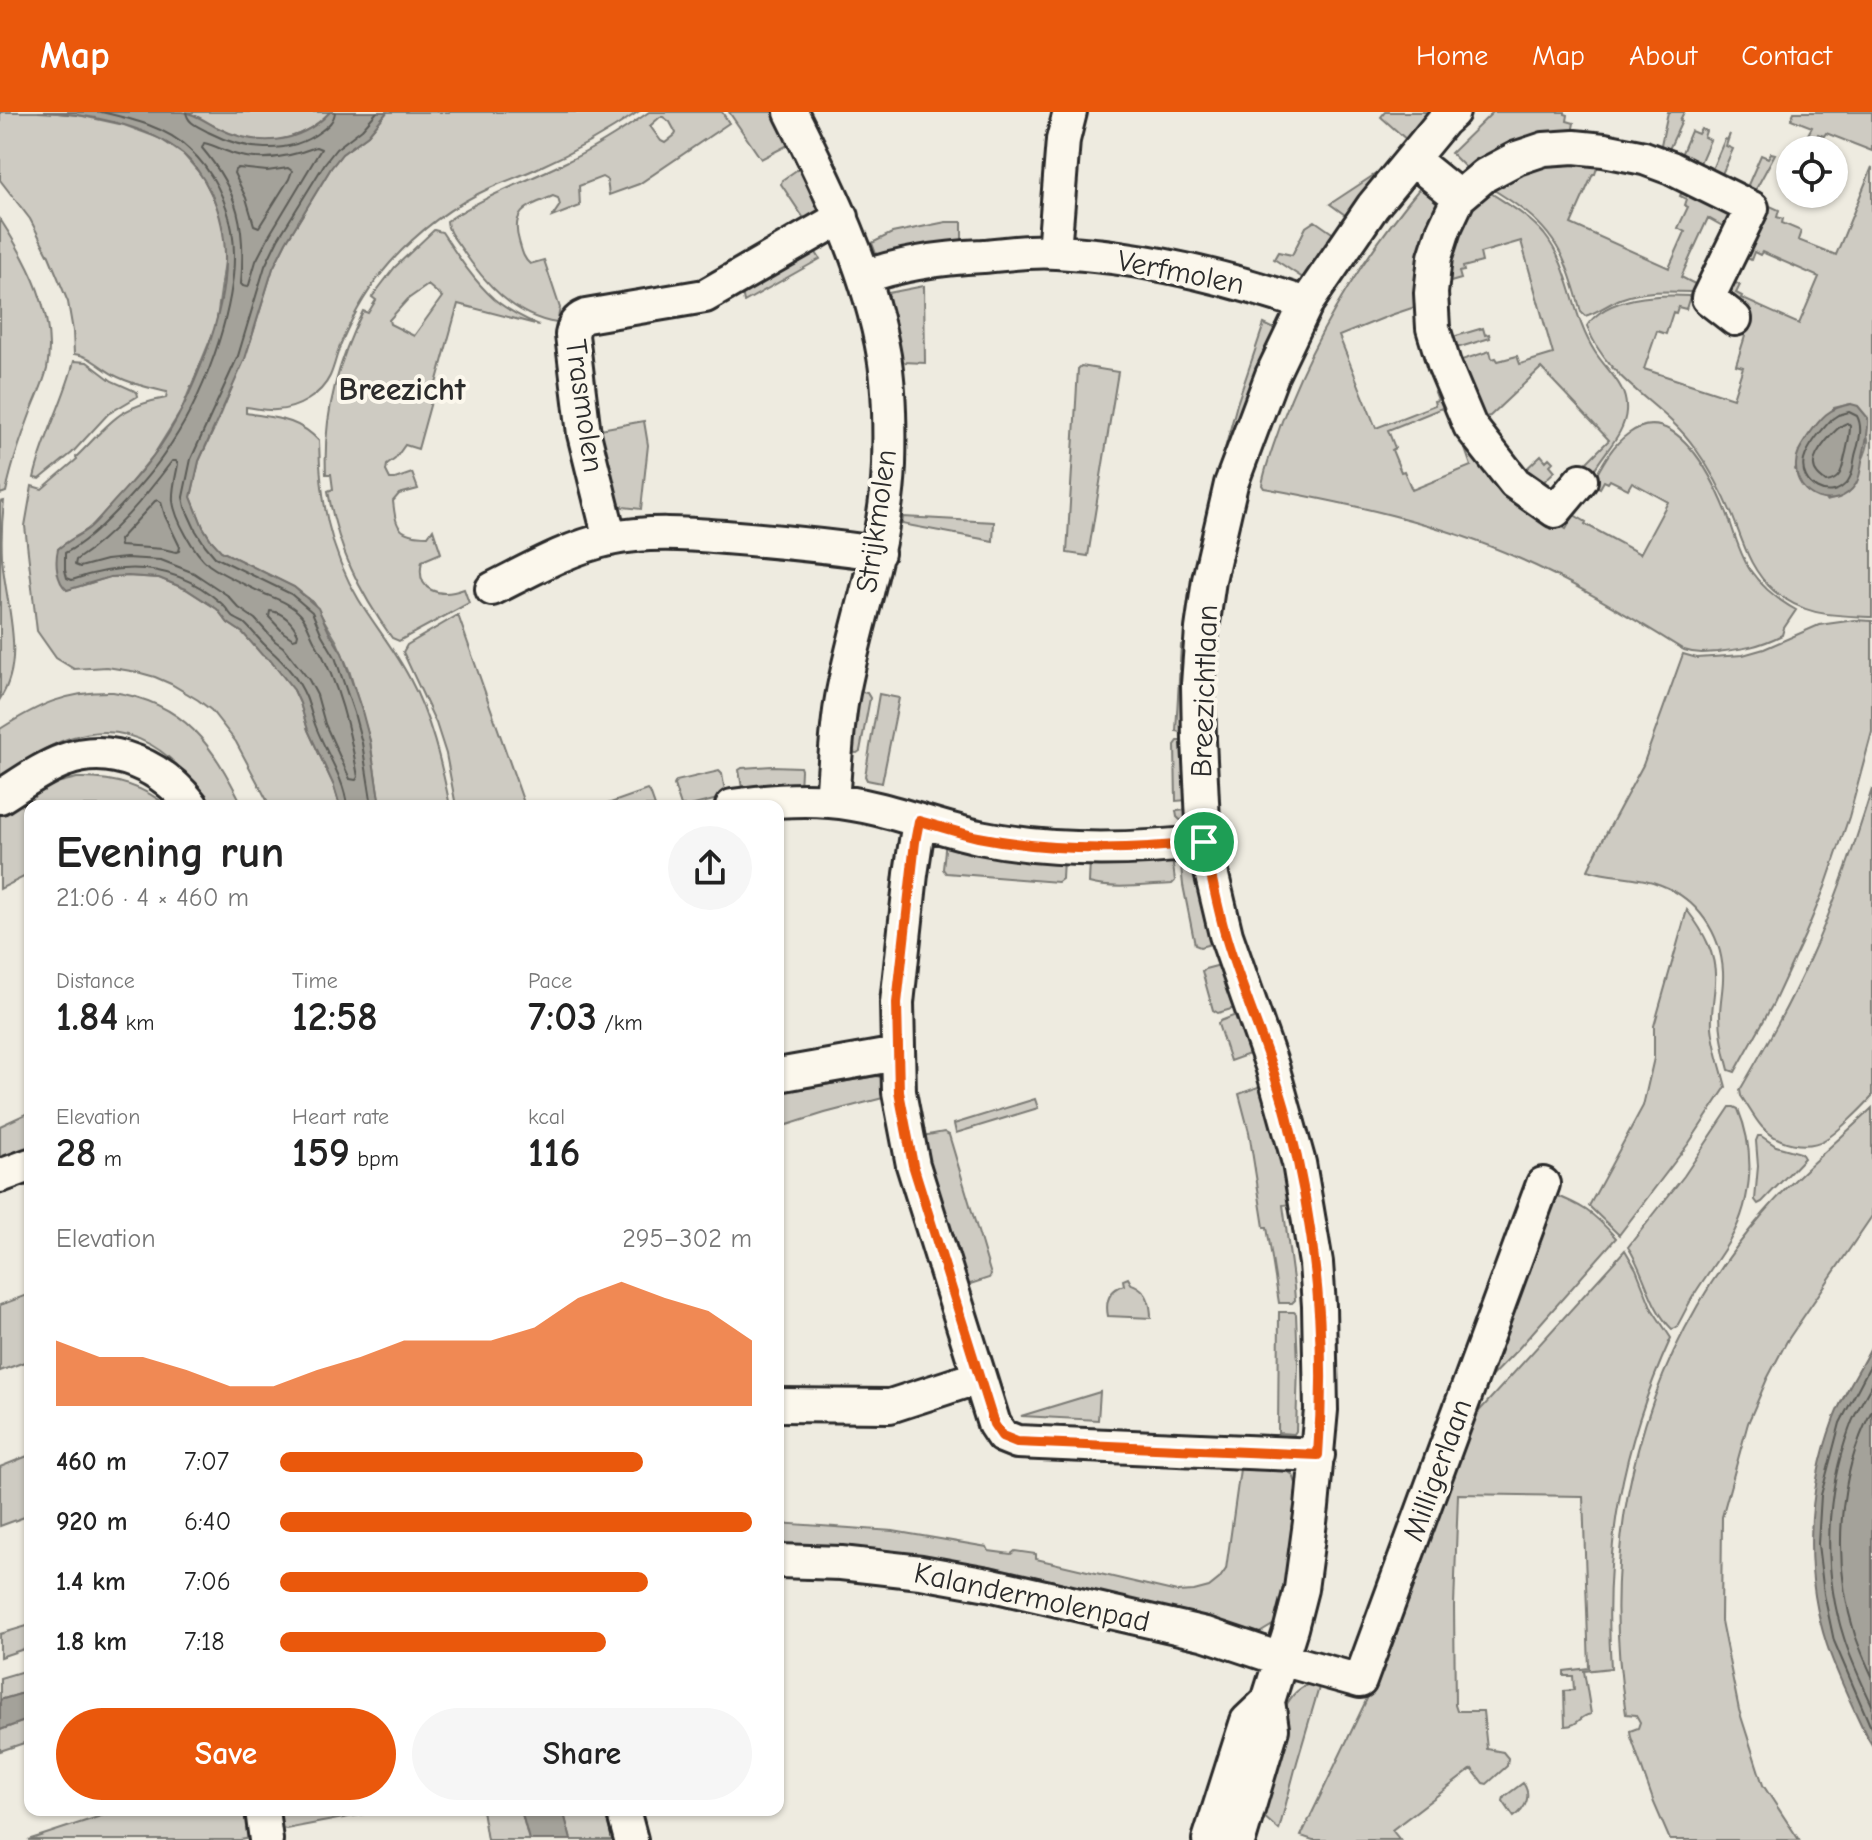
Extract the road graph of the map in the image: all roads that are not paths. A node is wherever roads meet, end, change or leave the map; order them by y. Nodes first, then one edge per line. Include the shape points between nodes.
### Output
1 (791, 112) edge
2 (1070, 112) edge
3 (1453, 112) edge
4 (1412, 159) junction
5 (1459, 197) junction
6 (842, 217) junction
7 (1054, 252) junction
8 (864, 277) junction
9 (1306, 304) junction
10 (1735, 319) dead end
11 (1581, 480) dead end
12 (610, 539) junction
13 (878, 553) junction
14 (492, 589) dead end
15 (0, 797) edge
16 (187, 800) edge
17 (784, 800) edge
18 (832, 801) junction
19 (919, 821) junction
20 (1204, 842) junction
21 (897, 1054) junction
22 (784, 1074) edge
23 (24, 1167) edge
24 (0, 1176) edge
25 (1543, 1184) dead end
26 (979, 1377) junction
27 (784, 1405) edge
28 (1318, 1455) junction
29 (784, 1561) edge
30 (1281, 1659) junction
31 (1268, 1701) junction
32 (263, 1816) edge
33 (625, 1816) edge
34 (266, 1840) edge
35 (631, 1840) edge
36 (1209, 1840) edge
37 (1239, 1840) edge

1 - 6 street, Strijkmolen
2 - 7 street
3 - 4 street, Breezichtlaan
4 - 5 street
4 - 9 street, Breezichtlaan
5 - 10 street via 1485,175 1544,149 1604,150 1671,168 1752,208 1708,298
5 - 11 street via 1435,257 1431,293 1433,328 1470,426 1515,483 1555,511
6 - 8 street, Strijkmolen
6 - 12 street, Trasmolen via 705,296 578,319 572,335 584,434
7 - 8 street, Verfmolen via 936,259
7 - 9 street, Verfmolen via 1172,267
8 - 13 street, Strijkmolen via 887,387 889,468
9 - 20 street, Breezichtlaan via 1240,460 1209,580 1198,685
12 - 13 street via 685,534
12 - 14 street via 567,552
13 - 18 street, Strijkmolen via 842,699
15 - 16 street via 65,760 101,754 152,768
17 - 18 street
18 - 19 street
19 - 20 street via 1029,845 1119,849
19 - 21 street via 902,950
20 - 28 street, Breezichtlaan via 1226,935 1286,1114 1309,1212 1319,1306
21 - 22 street
21 - 26 street via 913,1165
23 - 24 street
25 - 30 street, Milligerlaan via 1360,1681
26 - 27 street via 890,1406
26 - 28 street via 994,1424 1002,1436 1017,1442
28 - 30 street, Breezichtlaan via 1301,1589
29 - 30 street, Kalandermolenpad via 868,1566 988,1584 1206,1634
30 - 31 street, Breezichtlaan
31 - 36 street, Breezichtlaan via 1247,1721
31 - 37 street, Breezichtlaan via 1272,1729
32 - 34 street
33 - 35 street

